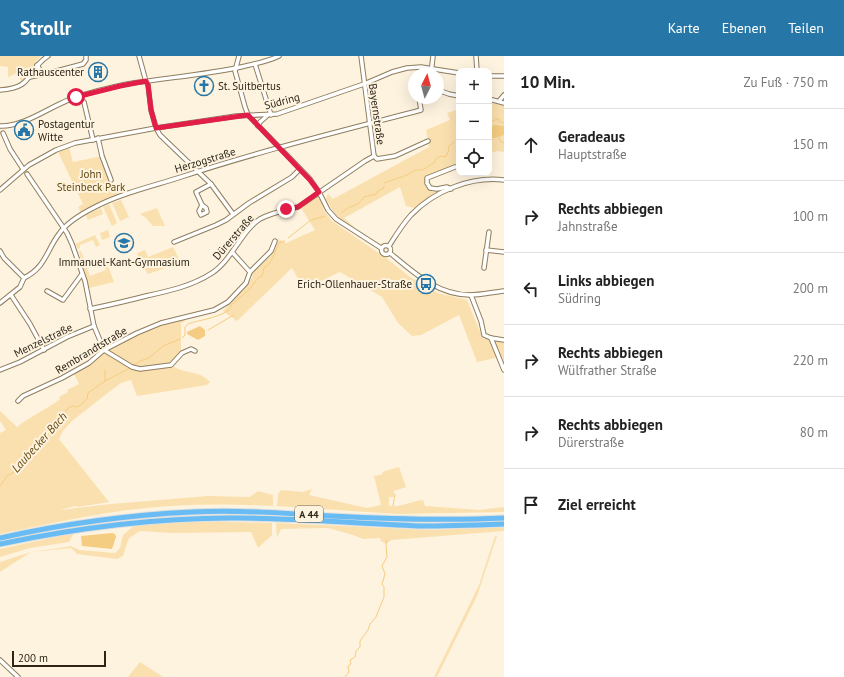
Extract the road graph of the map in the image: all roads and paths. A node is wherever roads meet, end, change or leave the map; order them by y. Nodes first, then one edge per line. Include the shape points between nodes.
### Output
1 (48, 56) edge
2 (86, 56) edge
3 (140, 56) edge
4 (239, 56) edge
5 (279, 56) edge
6 (361, 56) edge
7 (433, 56) edge
8 (476, 56) edge
9 (255, 64) junction
10 (37, 65) junction
11 (236, 68) junction
12 (408, 68) edge
13 (409, 68) edge
14 (431, 68) joint
15 (477, 68) edge
16 (444, 70) edge
17 (456, 72) edge
18 (43, 75) junction
19 (492, 76) edge
20 (504, 76) edge
21 (30, 77) junction
22 (146, 81) junction
23 (364, 84) junction
24 (0, 90) edge
25 (444, 93) edge
26 (456, 95) edge
27 (504, 95) edge
28 (492, 100) edge
29 (499, 101) junction
30 (84, 102) dead end
31 (504, 103) edge
32 (420, 104) edge
33 (248, 115) junction
34 (270, 115) junction
35 (369, 124) junction
36 (0, 126) edge
37 (258, 126) junction
38 (156, 128) junction
39 (3, 133) dead end
40 (98, 138) junction
41 (92, 140) junction
42 (428, 141) dead end
43 (280, 148) junction
44 (374, 156) junction
45 (455, 166) dead end
46 (23, 169) junction
47 (300, 169) junction
48 (198, 171) junction
49 (27, 174) dead end
50 (111, 180) dead end
51 (504, 180) edge
52 (211, 184) junction
53 (451, 189) junction
54 (0, 190) edge
55 (319, 192) junction
56 (202, 205) dead end
57 (233, 214) junction
58 (63, 228) junction
59 (489, 232) dead end
60 (275, 241) dead end
61 (174, 242) dead end
62 (389, 246) junction
63 (382, 248) junction
64 (486, 250) junction
65 (232, 252) junction
66 (390, 252) junction
67 (504, 252) edge
68 (0, 253) edge
69 (484, 268) dead end
70 (250, 272) junction
71 (82, 274) junction
72 (24, 278) junction
73 (47, 291) dead end
74 (504, 291) edge
75 (11, 295) junction
76 (471, 295) junction
77 (0, 303) edge
78 (90, 309) junction
79 (94, 326) junction
80 (491, 338) junction
81 (504, 340) edge
82 (44, 350) junction
83 (104, 350) junction
84 (196, 351) dead end
85 (0, 370) edge
86 (504, 370) edge
87 (18, 401) dead end
88 (504, 518) edge
89 (504, 524) edge
90 (0, 538) edge
91 (0, 544) edge
92 (0, 660) edge
93 (18, 677) edge

1 - 10 street
2 - 18 street via 83,64
3 - 22 street
4 - 11 street
5 - 9 street
6 - 23 street, Bayernstraße
7 - 14 street
8 - 15 street
9 - 11 street
9 - 34 street
10 - 18 street
10 - 21 street
11 - 22 street
11 - 33 street
12 - 23 street, Südring
13 - 14 street, Südring
16 - 17 street, Südring
18 - 21 street
19 - 20 street
21 - 24 street via 18,87
22 - 36 street via 76,97 20,123
22 - 38 street
23 - 34 street, Südring
23 - 35 street, Bayernstraße
25 - 26 street
27 - 29 street
28 - 29 street
29 - 31 street
30 - 41 street
32 - 35 street, Herzogstraße via 421,110
33 - 34 street, Südring
33 - 37 street
33 - 38 street, Südring
34 - 37 street
35 - 43 street, Herzogstraße
35 - 44 street, Bayernstraße
37 - 43 street
38 - 40 street, Südring
38 - 48 street via 162,138
39 - 46 street
40 - 41 street, Südring
40 - 50 street
41 - 46 street, Südring via 61,148
42 - 44 street via 395,156 377,159
43 - 47 street
43 - 48 street, Herzogstraße
44 - 55 street, Bayernstraße
45 - 53 street via 427,178 430,188 447,186
46 - 54 street, Südring
47 - 55 street
47 - 57 street via 292,177
48 - 52 street
48 - 58 street, Herzogstraße via 105,202
49 - 58 street
51 - 53 street via 477,181
52 - 56 street via 196,192
52 - 57 street
53 - 62 street via 432,198 411,214
55 - 63 street via 336,219
55 - 65 street, Dürerstraße via 298,207 259,220
57 - 61 street via 216,225
58 - 71 street via 72,244
58 - 72 street, Herzogstraße via 46,259 37,270
59 - 64 street
60 - 70 street, Rembrandtstraße via 270,251
62 - 63 street via 384,245
62 - 66 street
63 - 66 street via 384,254
64 - 67 street
64 - 69 street
65 - 70 street
65 - 78 street, Dürerstraße via 226,261 203,279 172,290
66 - 76 street via 422,279 440,289
68 - 72 street
70 - 83 street, Rembrandtstraße via 238,293 214,310 161,324
71 - 73 street via 63,300
71 - 78 street
72 - 75 street, Herzogstraße via 22,284
74 - 76 street
75 - 77 street, Herzogstraße
75 - 82 street
76 - 80 street via 484,335
78 - 79 street
79 - 82 street, Menzelstraße
79 - 83 street
80 - 81 street
80 - 86 street
82 - 85 street, Menzelstraße
83 - 84 street via 140,369 171,365 182,353 191,349
83 - 87 street, Rembrandtstraße via 89,363 23,396
88 - 90 highway, A 44 via 422,520 193,512 113,518
89 - 91 highway, A 44 via 420,526 300,519 193,518 114,524
92 - 93 street

